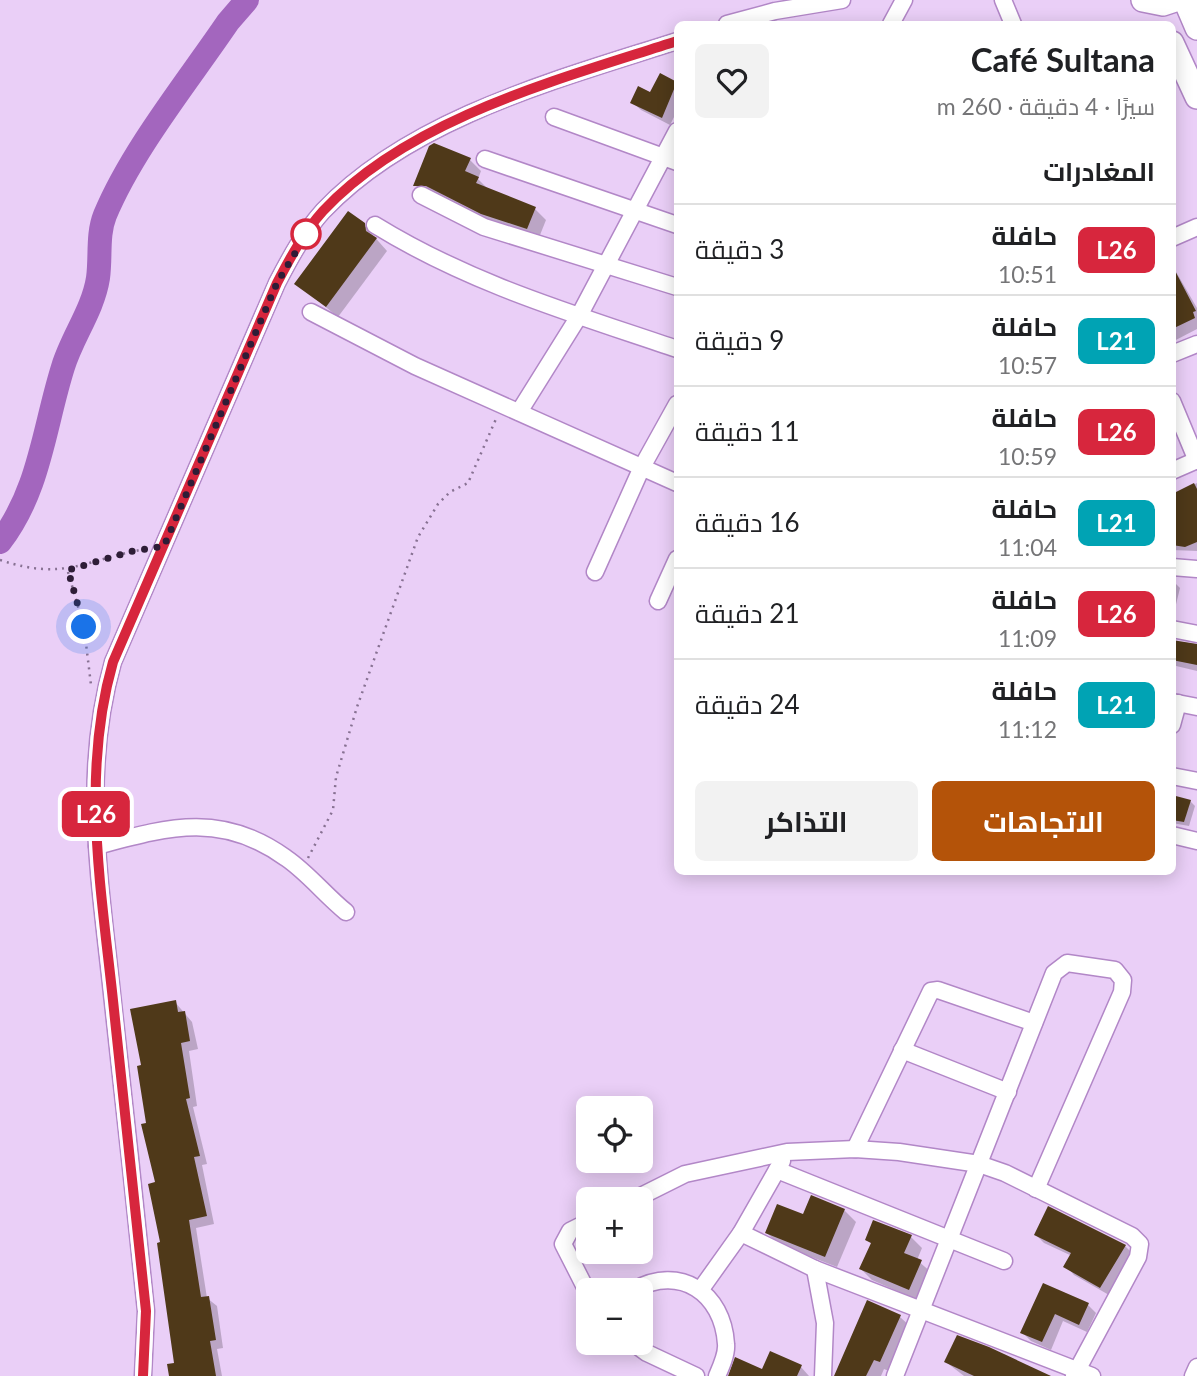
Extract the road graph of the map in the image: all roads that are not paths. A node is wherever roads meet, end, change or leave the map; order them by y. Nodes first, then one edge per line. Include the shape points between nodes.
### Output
1 (842, 0) edge
2 (904, 0) edge
3 (1003, 0) edge
4 (1175, 0) edge
5 (1185, 0) edge
6 (1147, 2) edge
7 (738, 21) edge
8 (893, 21) edge
9 (1012, 21) edge
10 (1161, 21) edge
11 (1197, 28) edge
12 (674, 42) edge
13 (1176, 52) edge
14 (1197, 97) edge
15 (554, 117) dead end
16 (485, 159) dead end
17 (670, 160) edge
18 (421, 195) dead end
19 (635, 211) junction
20 (674, 224) edge
21 (375, 225) dead end
22 (1197, 227) edge
23 (1176, 236) edge
24 (608, 265) junction
25 (674, 287) edge
26 (310, 312) dead end
27 (579, 316) junction
28 (1197, 344) edge
29 (674, 348) edge
30 (1176, 352) edge
31 (674, 409) edge
32 (1176, 410) edge
33 (519, 412) junction
34 (1197, 460) edge
35 (642, 467) junction
36 (1176, 469) edge
37 (674, 482) edge
38 (674, 566) edge
39 (1176, 567) edge
40 (1197, 569) edge
41 (595, 572) dead end
42 (658, 601) dead end
43 (1176, 630) edge
44 (1197, 634) edge
45 (1176, 702) edge
46 (1197, 707) edge
47 (1176, 777) edge
48 (1197, 781) edge
49 (1176, 836) edge
50 (1197, 841) edge
51 (97, 846) junction
52 (346, 912) dead end
53 (1034, 1023) junction
54 (902, 1050) junction
55 (1009, 1091) junction
56 (855, 1149) junction
57 (787, 1152) junction
58 (979, 1164) junction
59 (777, 1170) junction
60 (1036, 1189) junction
61 (653, 1190) edge
62 (576, 1228) edge
63 (741, 1233) junction
64 (951, 1240) junction
65 (1004, 1261) dead end
66 (815, 1269) junction
67 (581, 1278) edge
68 (653, 1283) edge
69 (701, 1289) junction
70 (923, 1309) junction
71 (146, 1331) junction
72 (651, 1355) edge
73 (1197, 1367) edge
74 (1081, 1374) edge
75 (143, 1376) edge
76 (154, 1376) edge
77 (696, 1376) edge
78 (717, 1376) edge
79 (823, 1376) edge
80 (895, 1376) edge
81 (1193, 1376) edge

1 - 7 street
2 - 8 street
3 - 9 street
4 - 6 highway
5 - 11 highway
6 - 10 highway
12 - 51 street via 493,103 435,130 356,182 323,211 295,248 113,662 94,766
13 - 14 highway
15 - 17 street
16 - 19 street
17 - 19 street
18 - 24 street via 484,227
19 - 20 street
19 - 24 street
21 - 27 street via 425,256 481,282
22 - 23 street
24 - 25 street
24 - 27 street
26 - 33 street
27 - 29 street
27 - 33 street
28 - 30 street
31 - 35 street
32 - 34 street
33 - 35 street
34 - 36 street
35 - 37 street
35 - 41 street
38 - 42 street
39 - 40 street
43 - 44 street
45 - 46 street
47 - 48 street
49 - 50 street
51 - 52 street via 159,830 217,827 249,835 301,870
51 - 71 street
53 - 54 street via 931,991
53 - 55 street
53 - 60 street via 1059,967 1067,963 1120,974 1122,992
54 - 55 street
54 - 56 street
55 - 58 street
56 - 57 street
56 - 58 street
57 - 59 street
57 - 61 street via 685,1174
58 - 60 street
58 - 64 street
59 - 63 street
59 - 64 street
60 - 74 street via 1140,1244 1138,1257
62 - 67 street via 564,1244
63 - 66 street
63 - 69 street
64 - 65 street
64 - 70 street
66 - 70 street
66 - 79 street via 825,1324
68 - 69 street via 665,1279
69 - 78 street via 718,1312 727,1347
70 - 74 street
70 - 80 street
71 - 75 street
71 - 76 street
72 - 77 street
73 - 81 street

